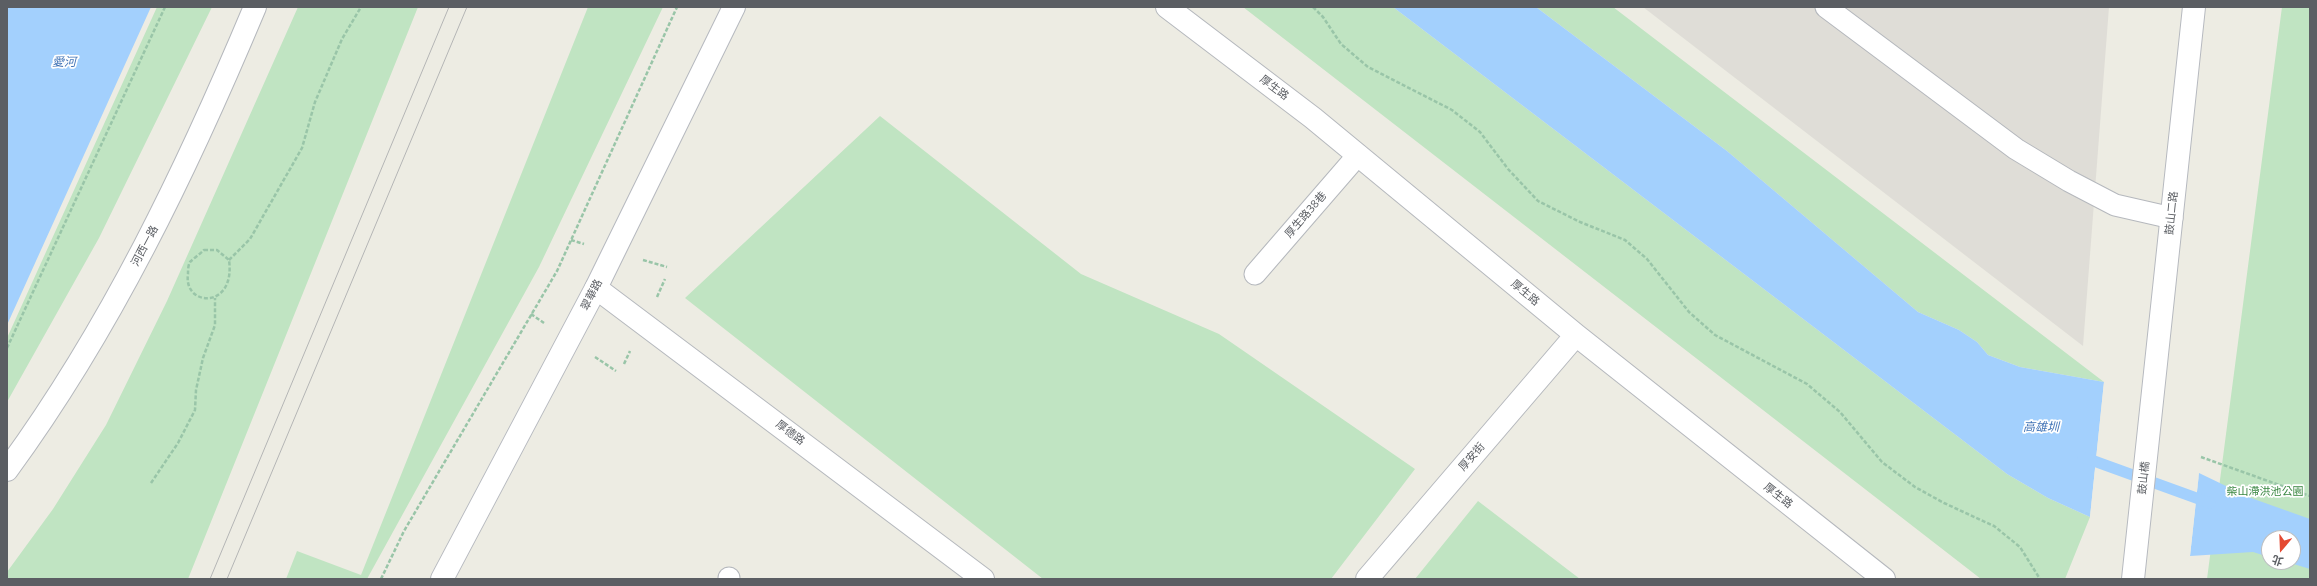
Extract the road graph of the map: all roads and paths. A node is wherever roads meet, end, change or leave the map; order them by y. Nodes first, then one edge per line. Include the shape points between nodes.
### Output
1 (165, 7) edge
2 (255, 7) edge
3 (361, 7) edge
4 (677, 7) edge
5 (734, 7) edge
6 (1167, 7) edge
7 (1313, 7) edge
8 (1826, 7) edge
9 (2194, 7) edge
10 (1358, 155) junction
11 (2172, 218) junction
12 (229, 260) junction
13 (1255, 274) dead end
14 (596, 288) junction
15 (215, 298) junction
16 (1576, 335) junction
17 (7, 348) edge
18 (2150, 419) joint
19 (2201, 457) dead end
20 (7, 470) edge
21 (151, 483) dead end
22 (2310, 496) edge
23 (381, 579) edge
24 (442, 579) edge
25 (983, 579) edge
26 (1367, 579) edge
27 (1884, 579) edge
28 (2040, 579) edge
29 (2133, 579) edge

1 - 17 path
2 - 20 street, 河西一路 via 214,105 145,247 71,376
3 - 12 path via 342,39 315,102 302,148 250,239
4 - 23 path via 556,271 404,531
5 - 14 street, 翠華路
6 - 10 street, 厚生路
7 - 28 path via 1341,44 1368,68 1452,110 1480,132 1508,169 1538,201 1625,240 1646,259 1689,312 1715,336 1807,384 1840,412 1882,462 1915,487 1994,526 2020,547
8 - 11 lane via 2029,157 2115,205
9 - 11 street, 鼓山二路
10 - 13 lane, 厚生路38巷
10 - 16 street, 厚生路
11 - 18 street, 鼓山二路
12 - 15 path via 231,271 227,286
12 - 15 path via 218,250 204,250 189,263 187,282 192,292 203,299
14 - 24 street, 翠華路
14 - 25 street, 厚德路
15 - 21 path via 215,325 203,358 194,410 178,443
16 - 26 street, 厚安街
16 - 27 street, 厚生路
18 - 29 street, 鼓山橋
19 - 22 path

